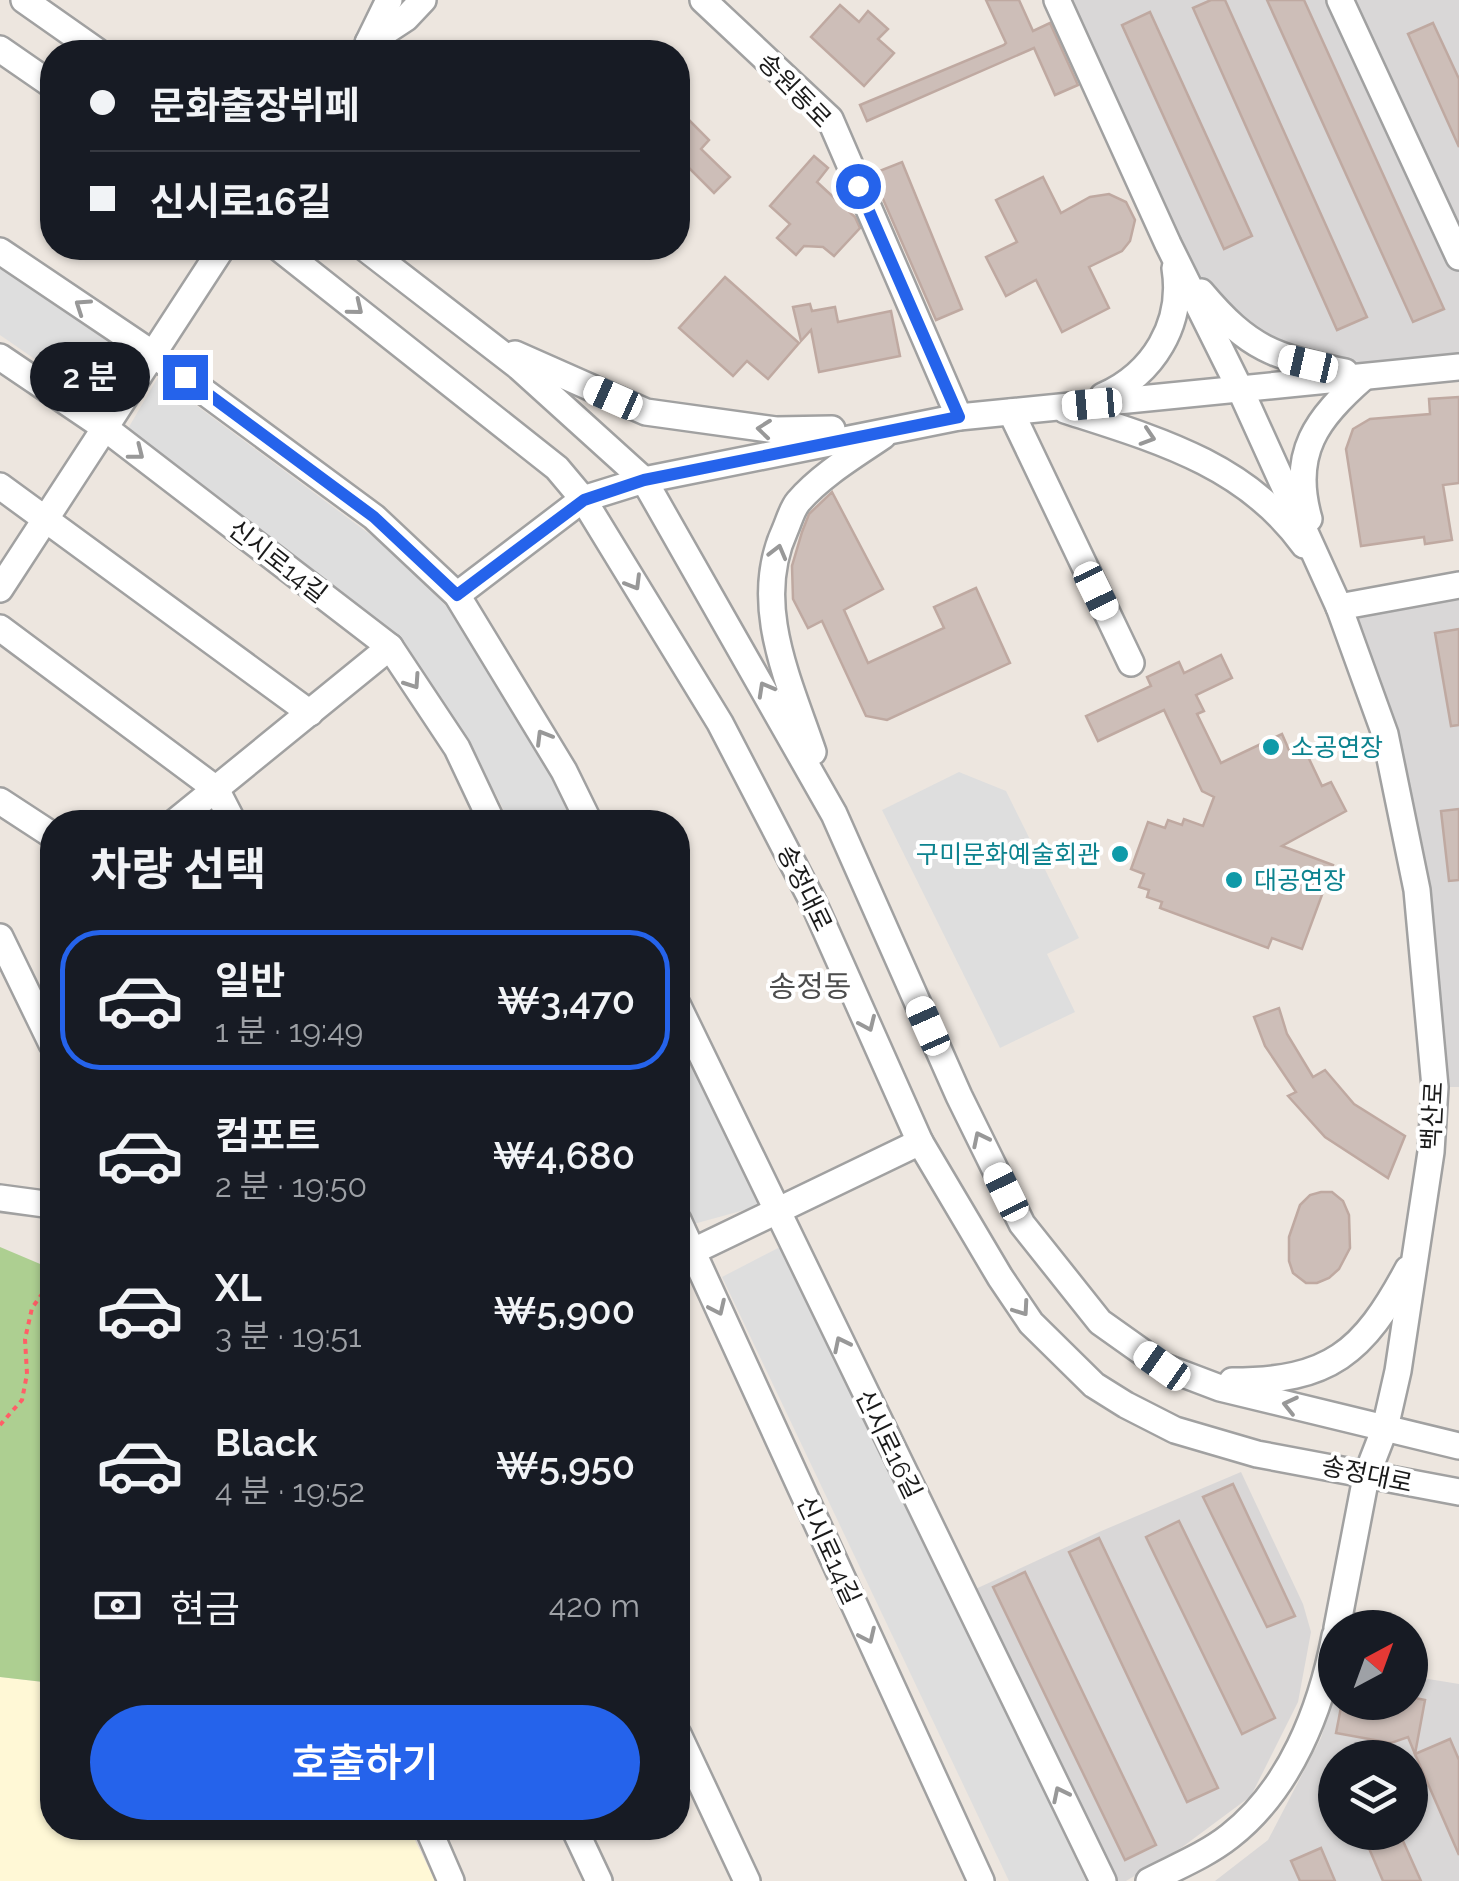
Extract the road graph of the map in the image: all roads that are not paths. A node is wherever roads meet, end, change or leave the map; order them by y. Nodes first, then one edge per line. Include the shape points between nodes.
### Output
1 (24, 0) edge
2 (388, 0) edge
3 (423, 0) edge
4 (703, 0) edge
5 (1057, 0) edge
6 (1340, 0) edge
7 (51, 10) edge
8 (85, 40) edge
9 (368, 40) edge
10 (375, 40) edge
11 (0, 48) edge
12 (40, 76) edge
13 (1168, 244) junction
14 (0, 251) edge
15 (1459, 257) edge
16 (214, 260) edge
17 (295, 260) edge
18 (381, 260) edge
19 (484, 340) junction
20 (153, 354) junction
21 (0, 357) edge
22 (1459, 366) edge
23 (1364, 376) junction
24 (1240, 389) junction
25 (1055, 407) junction
26 (1011, 412) junction
27 (959, 417) junction
28 (896, 427) junction
29 (105, 428) junction
30 (644, 480) junction
31 (0, 486) edge
32 (584, 500) junction
33 (47, 518) junction
34 (1328, 579) junction
35 (1459, 585) edge
36 (0, 589) edge
37 (457, 595) junction
38 (1339, 607) junction
39 (0, 628) edge
40 (390, 647) junction
41 (1131, 663) dead end
42 (310, 713) junction
43 (216, 790) junction
44 (0, 800) edge
45 (191, 810) edge
46 (227, 810) edge
47 (486, 810) edge
48 (582, 810) edge
49 (834, 814) junction
50 (40, 827) edge
51 (0, 937) edge
52 (40, 1019) edge
53 (690, 1031) edge
54 (920, 1142) junction
55 (0, 1198) edge
56 (40, 1203) edge
57 (776, 1211) junction
58 (1417, 1252) junction
59 (690, 1253) edge
60 (690, 1266) edge
61 (1202, 1381) junction
62 (1385, 1428) junction
63 (1459, 1446) edge
64 (1366, 1477) junction
65 (1459, 1492) edge
66 (1340, 1610) edge
67 (1318, 1696) edge
68 (690, 1760) edge
69 (433, 1840) edge
70 (580, 1840) edge
71 (451, 1881) edge
72 (600, 1881) edge
73 (747, 1881) edge
74 (981, 1881) edge
75 (1103, 1881) edge
76 (1150, 1881) edge

1 - 7 street
2 - 9 street
3 - 10 street
4 - 27 street, 송원동로 via 830,120
5 - 13 street, 백산로
6 - 15 street
7 - 8 street
11 - 12 street
13 - 23 street, 백산로 via 1196,286 1251,342 1280,357
13 - 24 street, 백산로
13 - 25 street, 백산로 via 1176,294 1159,350 1120,389
20 -> 14 street
16 - 20 street
17 -> 32 street, 송정대로 via 557,468
18 - 19 street, 송정대로
28 -> 19 street via 776,430 646,412
19 - 30 street, 송정대로
20 - 29 street
20 - 37 street via 374,517
21 - 29 street, 신시로14길
22 - 23 street
23 - 24 street
23 - 34 street, 백산로 via 1332,404 1306,450 1306,507
24 - 25 street
24 - 34 street, 백산로
25 - 26 street
25 -> 34 street, 백산로 via 1218,466 1298,537
26 - 27 street
26 - 41 street
27 - 28 street
28 - 30 street
49 -> 28 street via 777,644 769,590 777,546 797,503
29 - 33 street
29 -> 40 street, 신시로14길
30 - 32 street
49 -> 30 street, 송정대로
31 - 33 street
32 - 37 street
32 -> 54 street, 송정대로 via 720,723 814,904
33 - 36 street
33 - 42 street
34 - 38 street, 백산로
35 - 38 street
48 -> 37 street
38 - 58 street, 백산로 via 1384,734 1417,890 1435,1087
39 - 43 street
40 - 42 street
40 -> 47 street, 신시로14길 via 457,748
42 - 43 street
43 - 45 street
43 - 46 street
44 - 50 street
61 -> 49 street, 송정대로 via 1162,1366 1100,1322 1022,1224
51 - 52 street
53 - 57 street, 신시로16길
54 - 57 street
54 -> 64 street, 송정대로 via 1032,1323 1094,1385 1175,1430
55 - 56 street
57 - 59 street
75 -> 57 street, 신시로16길
58 - 61 street via 1386,1309 1335,1361 1275,1381
58 - 62 street, 백산로
60 -> 74 street, 신시로14길
62 -> 61 street, 송정대로
62 - 63 street, 송정대로
62 - 64 street, 백산로
64 - 65 street, 송정대로
64 - 66 street, 백산로
67 - 76 street via 1286,1772 1260,1810 1228,1838
68 - 73 street
69 - 71 street
70 - 72 street

